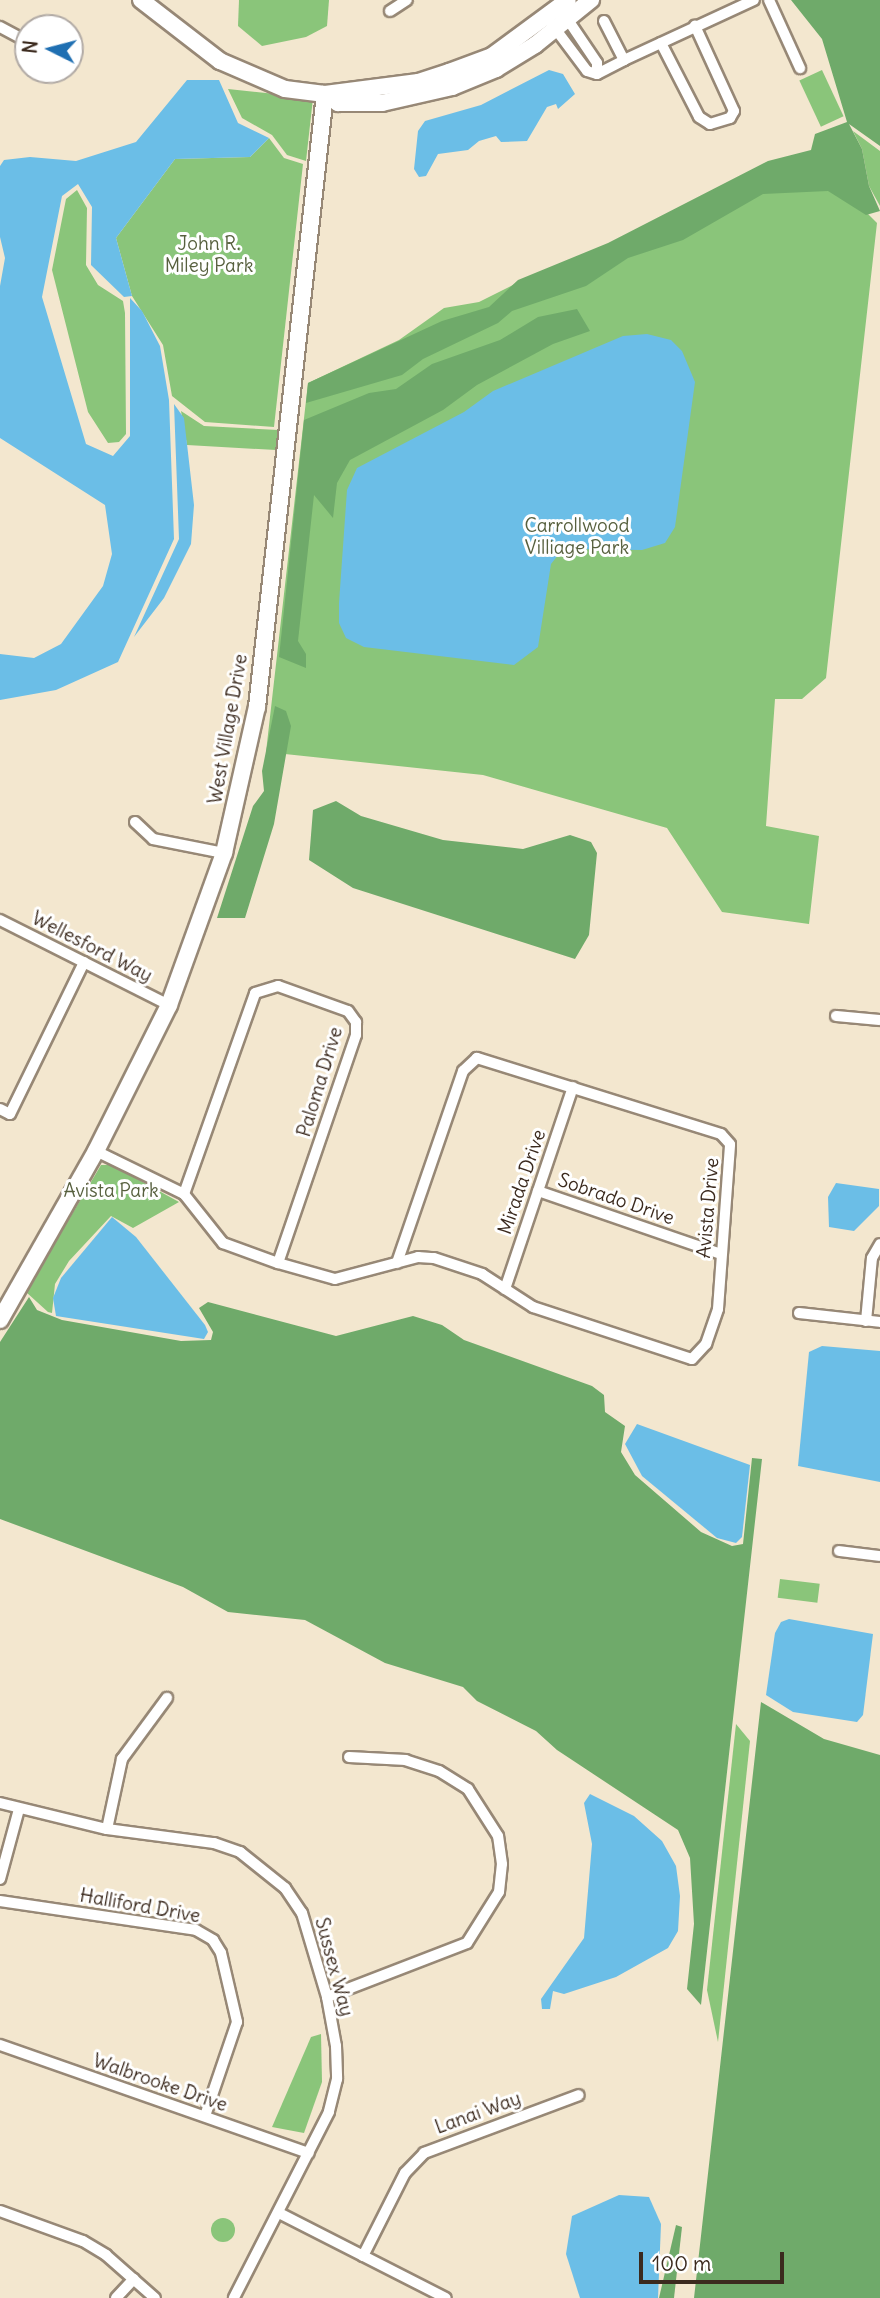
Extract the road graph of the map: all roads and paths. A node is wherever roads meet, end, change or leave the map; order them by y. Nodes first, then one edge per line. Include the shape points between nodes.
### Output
1 (141, 0) edge
2 (407, 0) edge
3 (591, 0) edge
4 (754, 0) edge
5 (769, 0) edge
6 (390, 10) dead end
7 (560, 15) edge
8 (604, 20) dead end
9 (695, 26) junction
10 (661, 43) junction
11 (624, 60) junction
12 (800, 68) dead end
13 (325, 94) junction
14 (135, 822) dead end
15 (224, 853) junction
16 (0, 920) edge
17 (84, 962) junction
18 (169, 1005) junction
19 (836, 1016) dead end
20 (880, 1020) edge
21 (573, 1087) junction
22 (0, 1109) edge
23 (96, 1151) junction
24 (538, 1191) junction
25 (184, 1194) junction
26 (880, 1244) edge
27 (721, 1254) junction
28 (278, 1263) junction
29 (397, 1263) junction
30 (505, 1289) junction
31 (799, 1313) dead end
32 (0, 1320) edge
33 (866, 1321) junction
34 (880, 1322) edge
35 (839, 1551) dead end
36 (880, 1556) edge
37 (167, 1698) dead end
38 (349, 1757) dead end
39 (0, 1803) edge
40 (19, 1809) junction
41 (107, 1829) junction
42 (0, 1879) edge
43 (0, 1901) edge
44 (327, 1997) junction
45 (0, 2045) edge
46 (579, 2095) dead end
47 (205, 2116) junction
48 (309, 2153) junction
49 (0, 2211) edge
50 (279, 2213) junction
51 (363, 2256) junction
52 (134, 2279) junction
53 (116, 2298) edge
54 (155, 2298) edge
55 (234, 2298) edge
56 (446, 2298) edge

1 - 13 street via 220,61 285,89
2 - 6 street
3 - 7 street
4 - 9 street
5 - 12 street
7 - 11 street via 587,71 597,75
7 - 13 street via 492,56 449,72 418,82
8 - 11 street
9 - 10 street
9 - 10 street via 734,111 730,118 710,124 699,117
10 - 11 street
13 - 15 street, West Village Drive via 257,706
14 - 15 street via 153,839
15 - 18 street, West Village Drive
16 - 17 street, Wellesford Way
17 - 18 street, Wellesford Way
17 - 22 street via 10,1114
18 - 23 street, West Village Drive
19 - 20 street
21 - 24 street, Mirada Drive
21 - 27 street, Avista Drive via 721,1134 730,1144
21 - 29 street, Avista Drive via 487,1058 477,1058 463,1071
23 - 25 street, Avista Drive
23 - 32 street, West Village Drive
24 - 27 street, Sobrado Drive
24 - 30 street, Mirada Drive
25 - 28 street, Avista Drive via 223,1243
25 - 28 street, Paloma Drive via 255,993 278,986 348,1011 356,1022 356,1035
26 - 33 street via 872,1258
27 - 30 street, Avista Drive via 718,1309 706,1344 692,1359 533,1307
28 - 29 street, Avista Drive via 335,1279
29 - 30 street, Avista Drive via 434,1258 482,1274
31 - 33 street
33 - 34 street
35 - 36 street
37 - 41 street via 122,1759
38 - 44 street via 406,1760 439,1771 468,1789 498,1836 502,1864 499,1892 467,1943
39 - 40 street, Sussex Way
40 - 41 street, Sussex Way
40 - 42 street
41 - 44 street, Sussex Way via 214,1843 264,1867 302,1913
43 - 47 street, Halliford Drive via 196,1930 213,1940 221,1954 237,2022
44 - 48 street, Sussex Way via 337,2046 337,2080 329,2112
45 - 47 street, Walbrooke Drive
46 - 51 street, Lanai Way via 424,2153 405,2174
47 - 48 street, Walbrooke Drive
48 - 50 street, Sussex Way
49 - 52 street via 83,2241
50 - 51 street
50 - 55 street, Sussex Way
51 - 56 street
52 - 53 street
52 - 54 street

